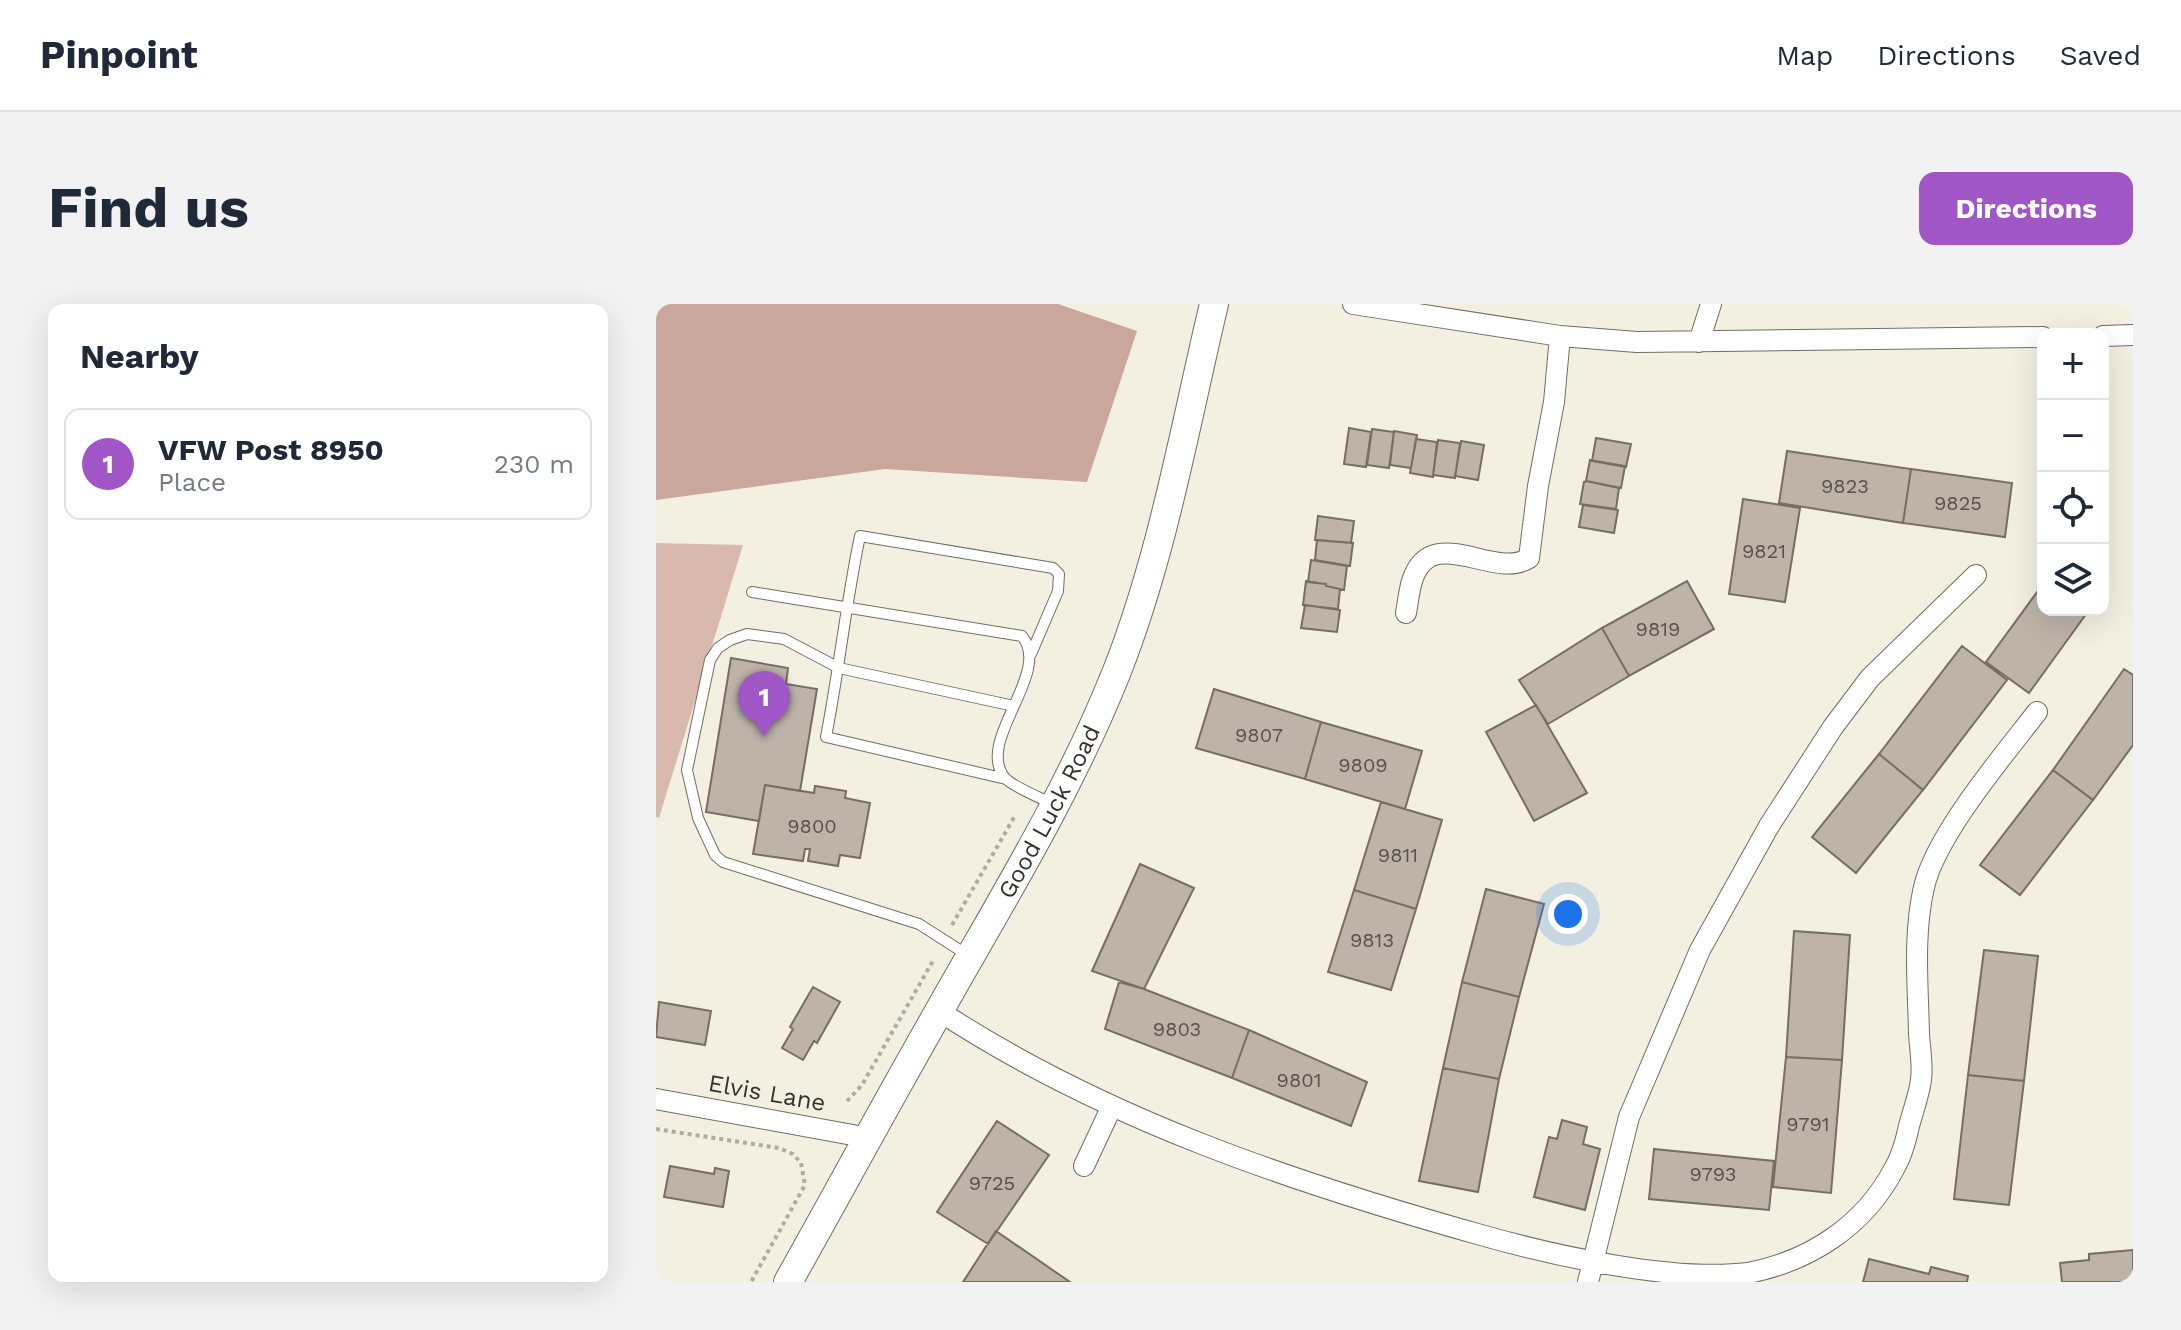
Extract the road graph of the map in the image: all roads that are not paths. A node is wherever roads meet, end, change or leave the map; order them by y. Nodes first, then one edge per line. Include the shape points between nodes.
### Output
1 (1214, 304) edge
2 (1353, 304) edge
3 (1711, 304) edge
4 (2133, 335) edge
5 (1560, 336) junction
6 (2109, 336) edge
7 (2037, 337) edge
8 (1699, 342) junction
9 (1976, 575) dead end
10 (752, 592) dead end
11 (845, 608) junction
12 (1406, 613) dead end
13 (1031, 654) junction
14 (839, 668) junction
15 (1014, 706) junction
16 (2037, 712) dead end
17 (1006, 779) junction
18 (1057, 806) junction
19 (970, 957) junction
20 (939, 1011) junction
21 (656, 1099) edge
22 (1112, 1106) junction
23 (869, 1138) junction
24 (1084, 1166) dead end
25 (1590, 1272) edge
26 (788, 1282) edge

1 - 18 main road, Good Luck Road via 1140,604
2 - 5 street
3 - 8 street
4 - 6 street
5 - 8 street
5 - 12 street via 1529,558 1502,565 1459,552 1432,557 1412,579
7 - 8 street
9 - 25 street via 1870,678 1833,727 1769,826 1700,950 1629,1117
10 - 11 lane
11 - 13 lane via 1022,636
11 - 13 lane via 860,536 1053,568 1059,574 1058,591
11 - 14 lane
13 - 15 lane
14 - 15 lane
14 - 17 lane via 826,737
14 - 19 lane via 784,639 747,634 718,648 710,660 687,770 698,818 723,862 919,924
15 - 17 lane via 1001,736 999,756
16 - 25 street via 1945,840 1924,885 1917,950 1921,1079 1897,1165 1884,1188 1829,1242 1807,1255 1747,1274
17 - 18 lane
18 - 19 main road, Good Luck Road
19 - 20 main road, Good Luck Road
20 - 22 street via 991,1046
20 - 23 main road, Good Luck Road
21 - 23 street, Elvis Lane
22 - 24 street
22 - 25 street via 1339,1195 1519,1246
23 - 26 main road, Good Luck Road

